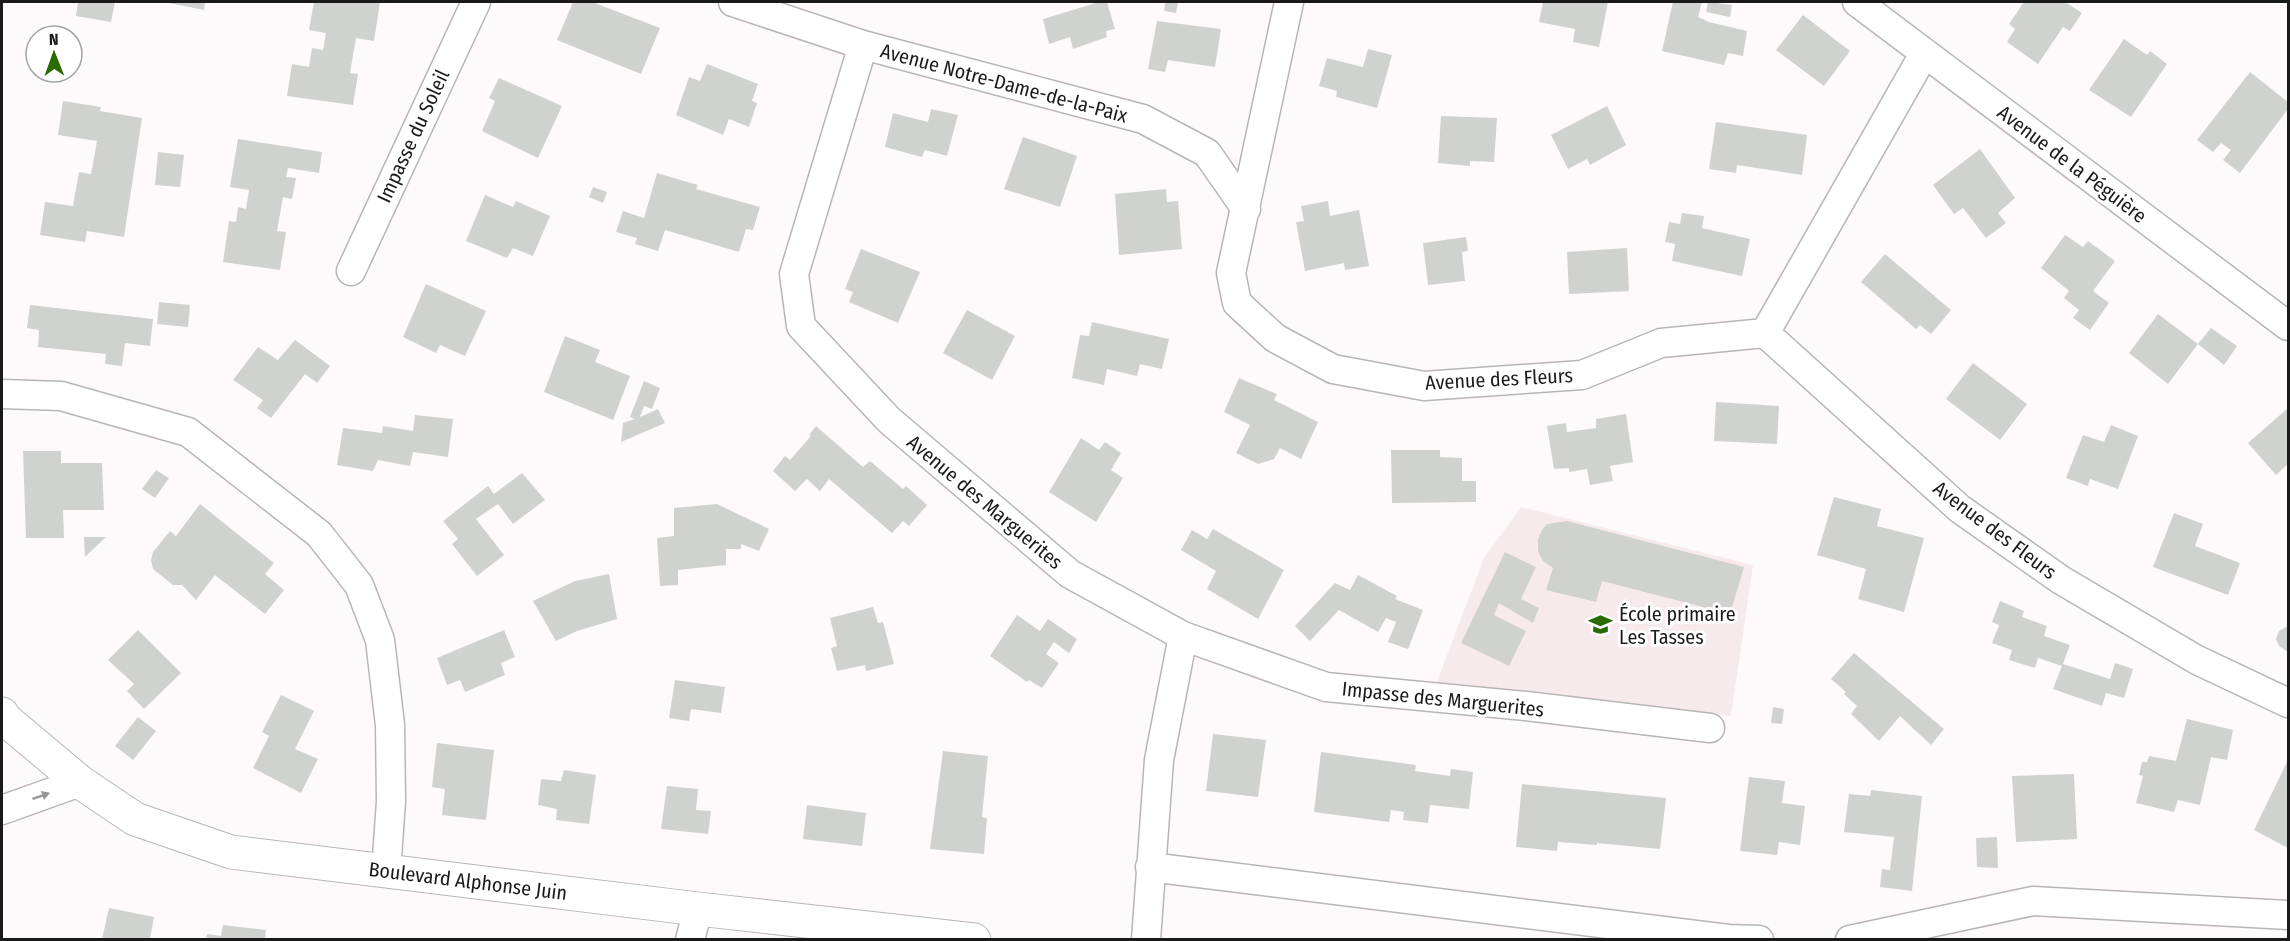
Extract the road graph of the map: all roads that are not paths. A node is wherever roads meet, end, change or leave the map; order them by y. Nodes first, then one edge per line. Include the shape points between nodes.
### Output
1 (476, 2) edge
2 (733, 2) edge
3 (1289, 2) edge
4 (1857, 2) edge
5 (863, 45) junction
6 (1924, 54) junction
7 (1246, 209) junction
8 (351, 271) dead end
9 (2289, 326) edge
10 (1765, 333) junction
11 (2, 394) edge
12 (1183, 636) junction
13 (2289, 703) edge
14 (3, 721) edge
15 (1710, 728) dead end
16 (80, 782) junction
17 (2, 810) edge
18 (1150, 867) junction
19 (386, 872) junction
20 (2289, 915) edge
21 (694, 924) edge
22 (806, 931) edge
23 (974, 939) edge
24 (1146, 939) edge
25 (1759, 939) edge
26 (1850, 939) edge

1 - 8 street, Impasse du Soleil
2 - 5 street, Avenue Notre-Dame-de-la-Paix
3 - 7 street, Avenue des Fleurs
4 - 6 street, Avenue de la Péguière
5 - 7 street, Avenue Notre-Dame-de-la-Paix via 1143,119 1207,153
5 - 12 street, Avenue des Marguerites via 794,274 801,326 889,420 1071,574
6 - 9 street, Avenue de la Péguière
6 - 10 street
7 - 10 street, Avenue des Fleurs via 1231,273 1237,303 1275,338 1333,369 1424,386 1582,375 1661,343
10 - 13 street, Avenue des Fleurs via 1960,509 2061,580 2187,655
11 - 19 street via 61,396 188,432 319,534 358,585 380,640 390,725 391,801
12 - 15 street, Impasse des Marguerites via 1326,687
12 - 18 street via 1159,760
14 - 16 street, Boulevard Alphonse Juin
17 -> 16 street
16 - 19 street, Boulevard Alphonse Juin via 135,819 231,852
18 - 24 street
18 - 25 street via 1728,939
19 - 21 street, Boulevard Alphonse Juin
20 - 26 street via 2033,901
21 - 22 street, Boulevard Alphonse Juin
22 - 23 street, Boulevard Alphonse Juin

